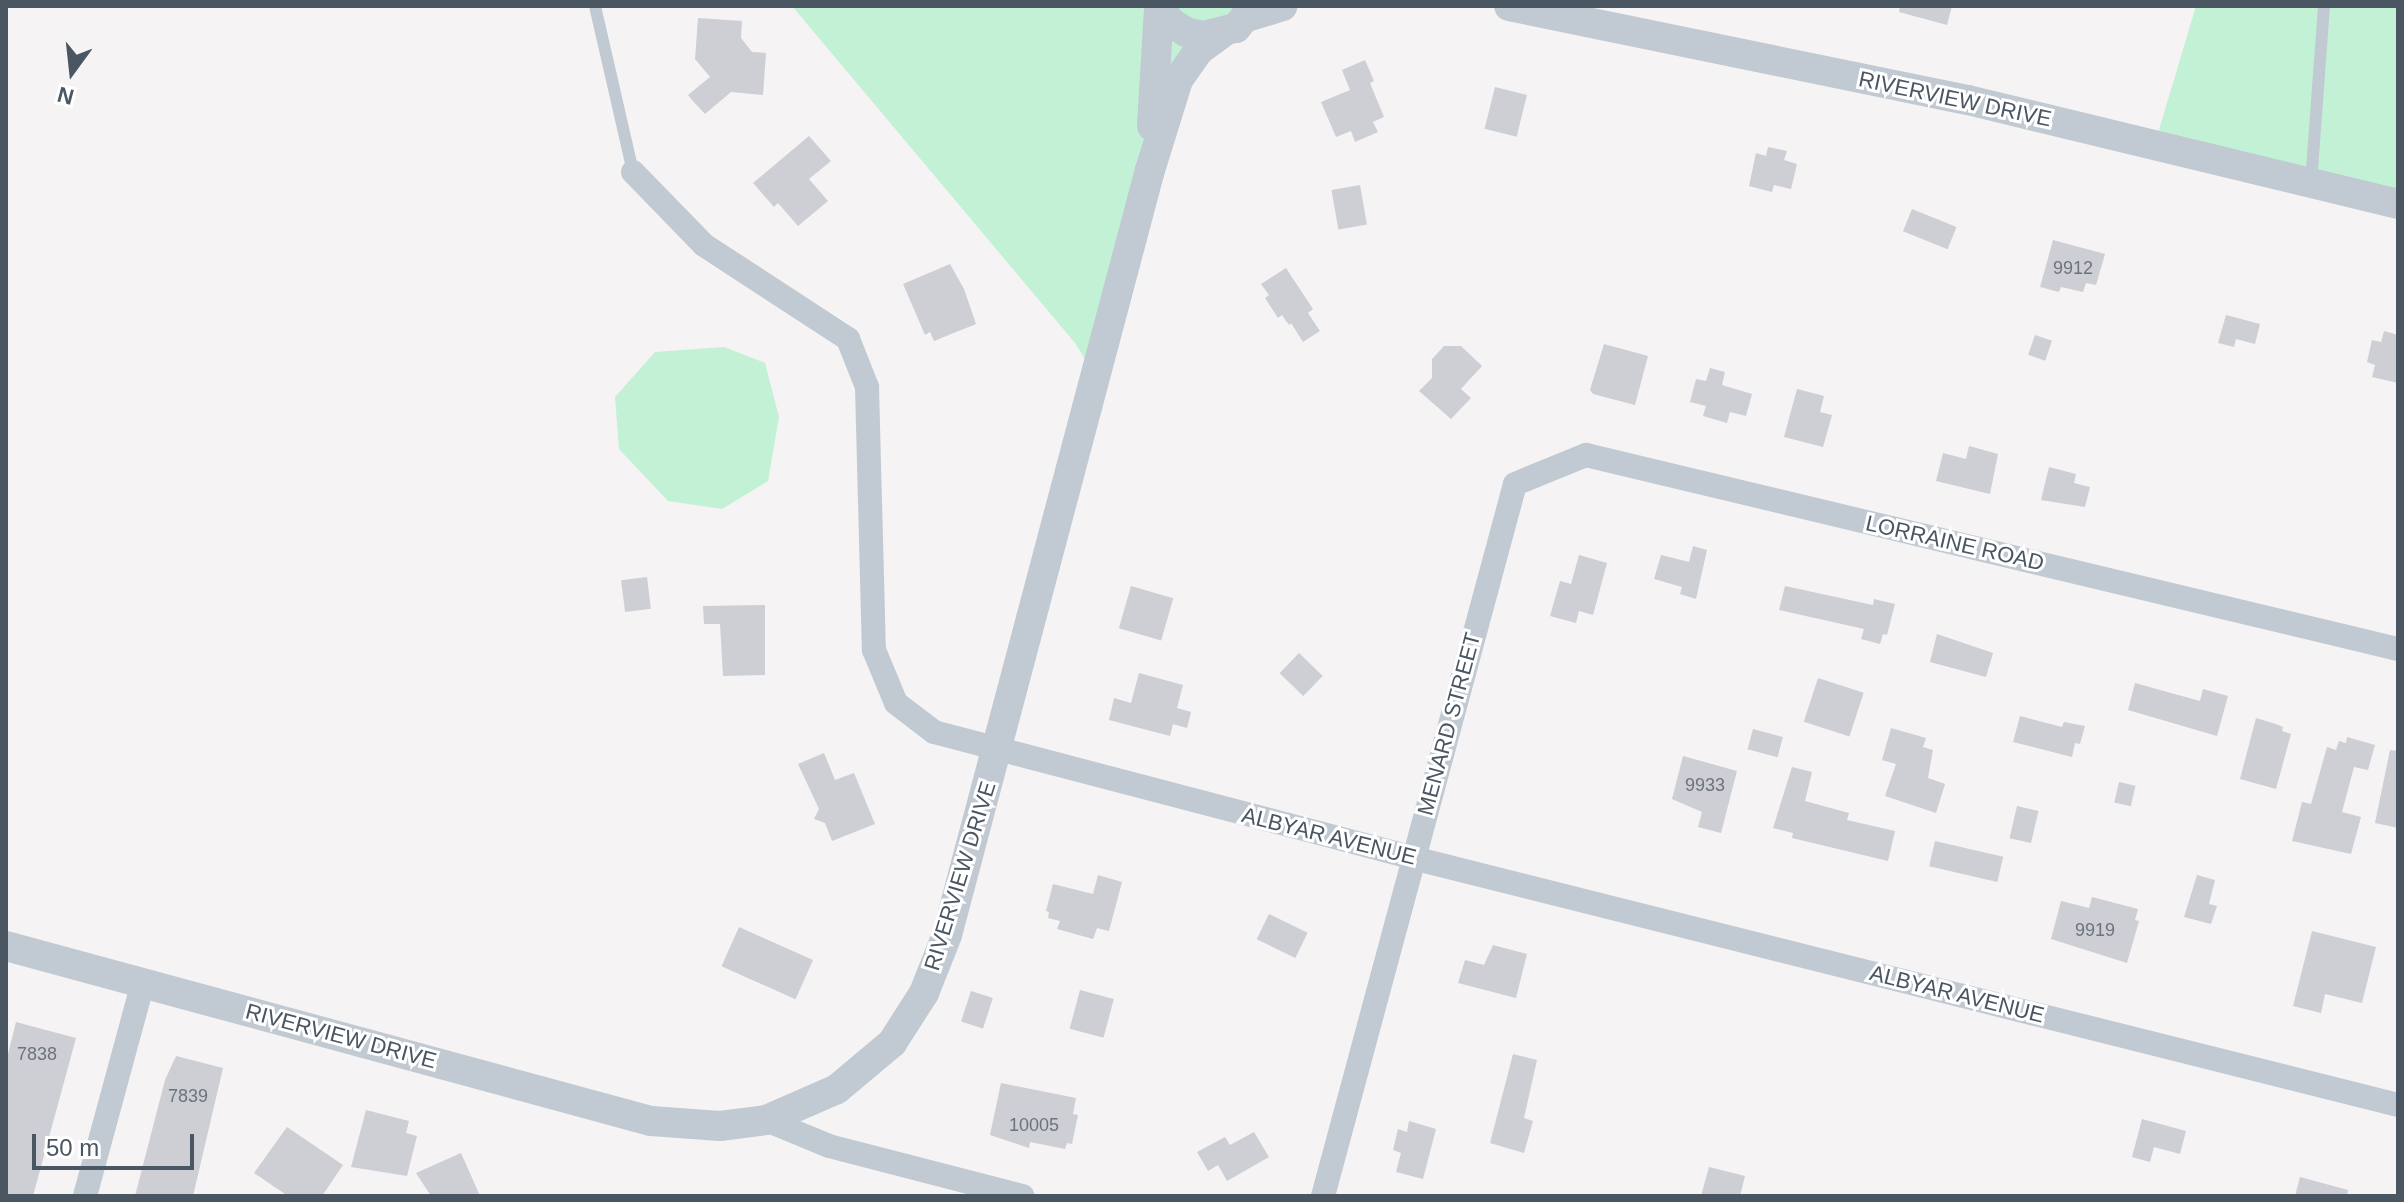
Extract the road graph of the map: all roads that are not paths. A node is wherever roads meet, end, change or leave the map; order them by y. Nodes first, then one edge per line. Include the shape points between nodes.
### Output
1 (595, 6) edge
2 (1282, 6) edge
3 (1509, 6) edge
4 (2324, 6) edge
5 (1159, 7) edge
6 (1250, 12) edge
7 (1221, 34) junction
8 (1150, 170) junction
9 (633, 172) joint
10 (2311, 183) junction
11 (2398, 204) edge
12 (1515, 484) joint
13 (2398, 649) edge
14 (997, 751) junction
15 (1413, 858) junction
16 (6, 946) edge
17 (143, 982) junction
18 (2398, 1105) edge
19 (766, 1120) junction
20 (85, 1196) edge
21 (1023, 1196) edge
22 (1323, 1196) edge

1 - 9 lane
2 - 6 street, RIVERVIEW DRIVE
3 - 10 street, RIVERVIEW DRIVE via 1968,100
4 - 10 lane
5 - 7 street, RIVERVIEW DRIVE via 1186,32
5 - 8 street, RIVERVIEW DRIVE
6 - 7 street, RIVERVIEW DRIVE
7 - 8 street, RIVERVIEW DRIVE via 1199,50 1178,80
8 - 14 street, RIVERVIEW DRIVE
9 - 14 street, ALBYAR AVENUE via 704,245 848,339 867,387 874,650 896,703 934,732
10 - 11 street, RIVERVIEW DRIVE
12 - 13 street, LORRAINE ROAD via 1586,455
12 - 15 street, MENARD STREET
14 - 15 street, ALBYAR AVENUE
14 - 19 street, RIVERVIEW DRIVE via 947,935 924,993 892,1043 837,1089
15 - 18 street, ALBYAR AVENUE
15 - 22 street, MENARD STREET
16 - 17 street, RIVERVIEW DRIVE
17 - 19 street, RIVERVIEW DRIVE via 651,1121 720,1126
17 - 20 street
19 - 21 street via 829,1146

